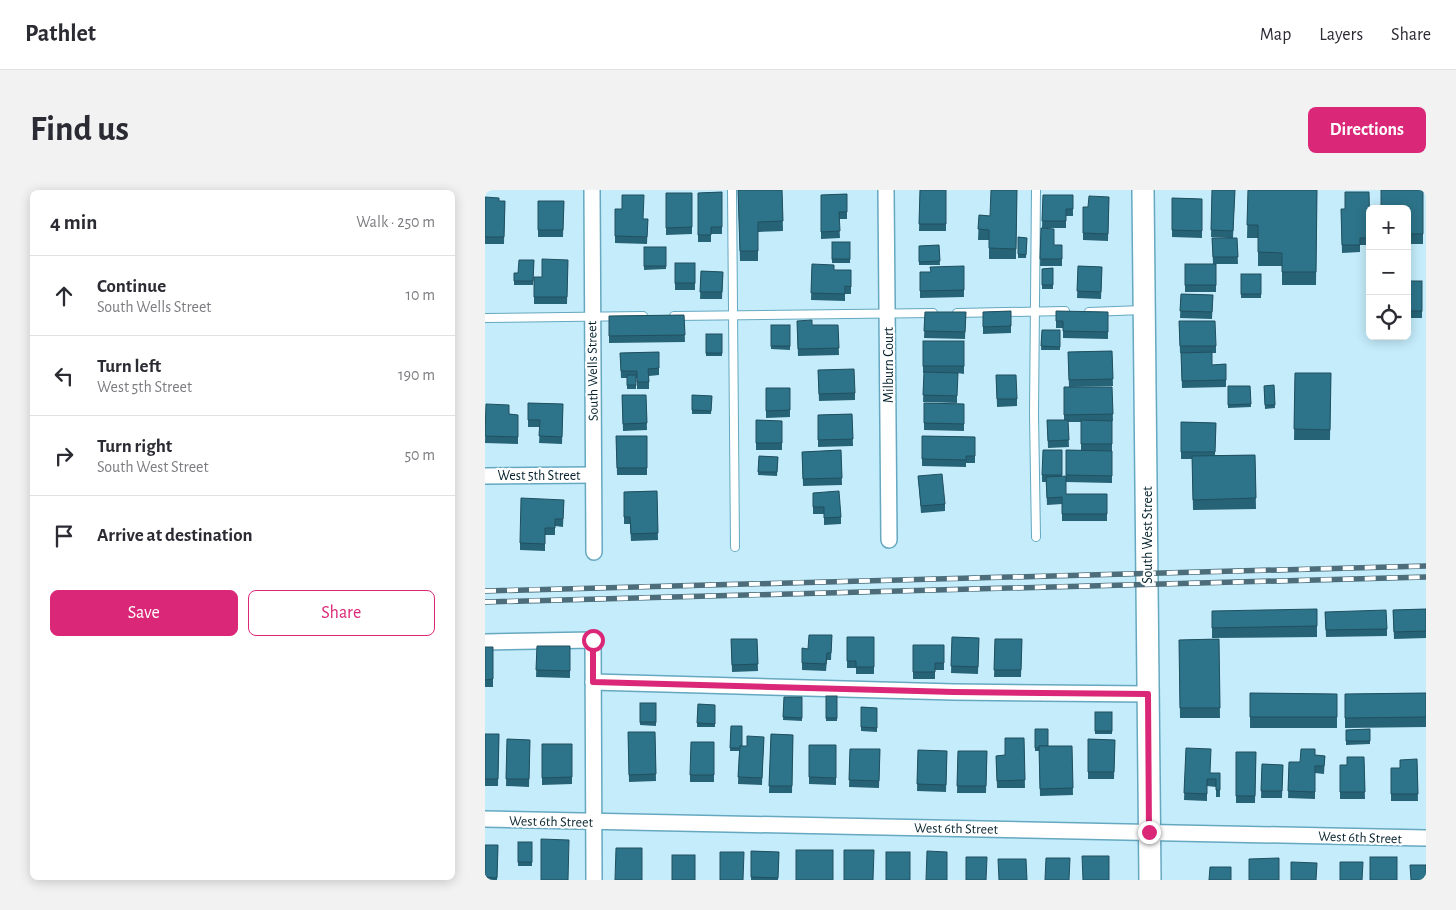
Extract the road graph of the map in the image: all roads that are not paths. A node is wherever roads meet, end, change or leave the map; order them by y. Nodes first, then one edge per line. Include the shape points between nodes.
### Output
1 (592, 190) edge
2 (733, 190) edge
3 (886, 190) edge
4 (1036, 190) edge
5 (1143, 190) edge
6 (1145, 310) junction
7 (1037, 311) junction
8 (1072, 311) edge
9 (1081, 311) edge
10 (887, 314) junction
11 (591, 315) junction
12 (648, 316) edge
13 (667, 316) edge
14 (734, 317) junction
15 (485, 318) edge
16 (593, 475) junction
17 (485, 476) edge
18 (1036, 537) dead end
19 (889, 540) dead end
20 (735, 547) dead end
21 (594, 552) dead end
22 (485, 642) edge
23 (593, 682) junction
24 (1148, 694) junction
25 (485, 819) edge
26 (594, 822) junction
27 (1149, 832) junction
28 (1426, 838) edge
29 (594, 880) edge
30 (1149, 880) edge

1 - 11 street, South Wells Street
2 - 14 lane
3 - 10 street, Milburn Court
4 - 7 lane
5 - 6 street, South West Street
6 - 9 lane
6 - 24 street, South West Street
7 - 8 lane
7 - 10 lane
7 - 18 lane via 1034,414
10 - 14 lane
10 - 19 street, Milburn Court
11 - 12 lane
11 - 15 lane
11 - 16 street, South Wells Street
13 - 14 lane
14 - 20 lane
16 - 17 street, West 5th Street
16 - 21 street, South Wells Street
22 - 23 street via 593,640
23 - 24 street
23 - 26 street
24 - 27 street, South West Street
25 - 26 street, West 6th Street
26 - 27 street, West 6th Street
26 - 29 street
27 - 28 street, West 6th Street
27 - 30 street, South West Street

